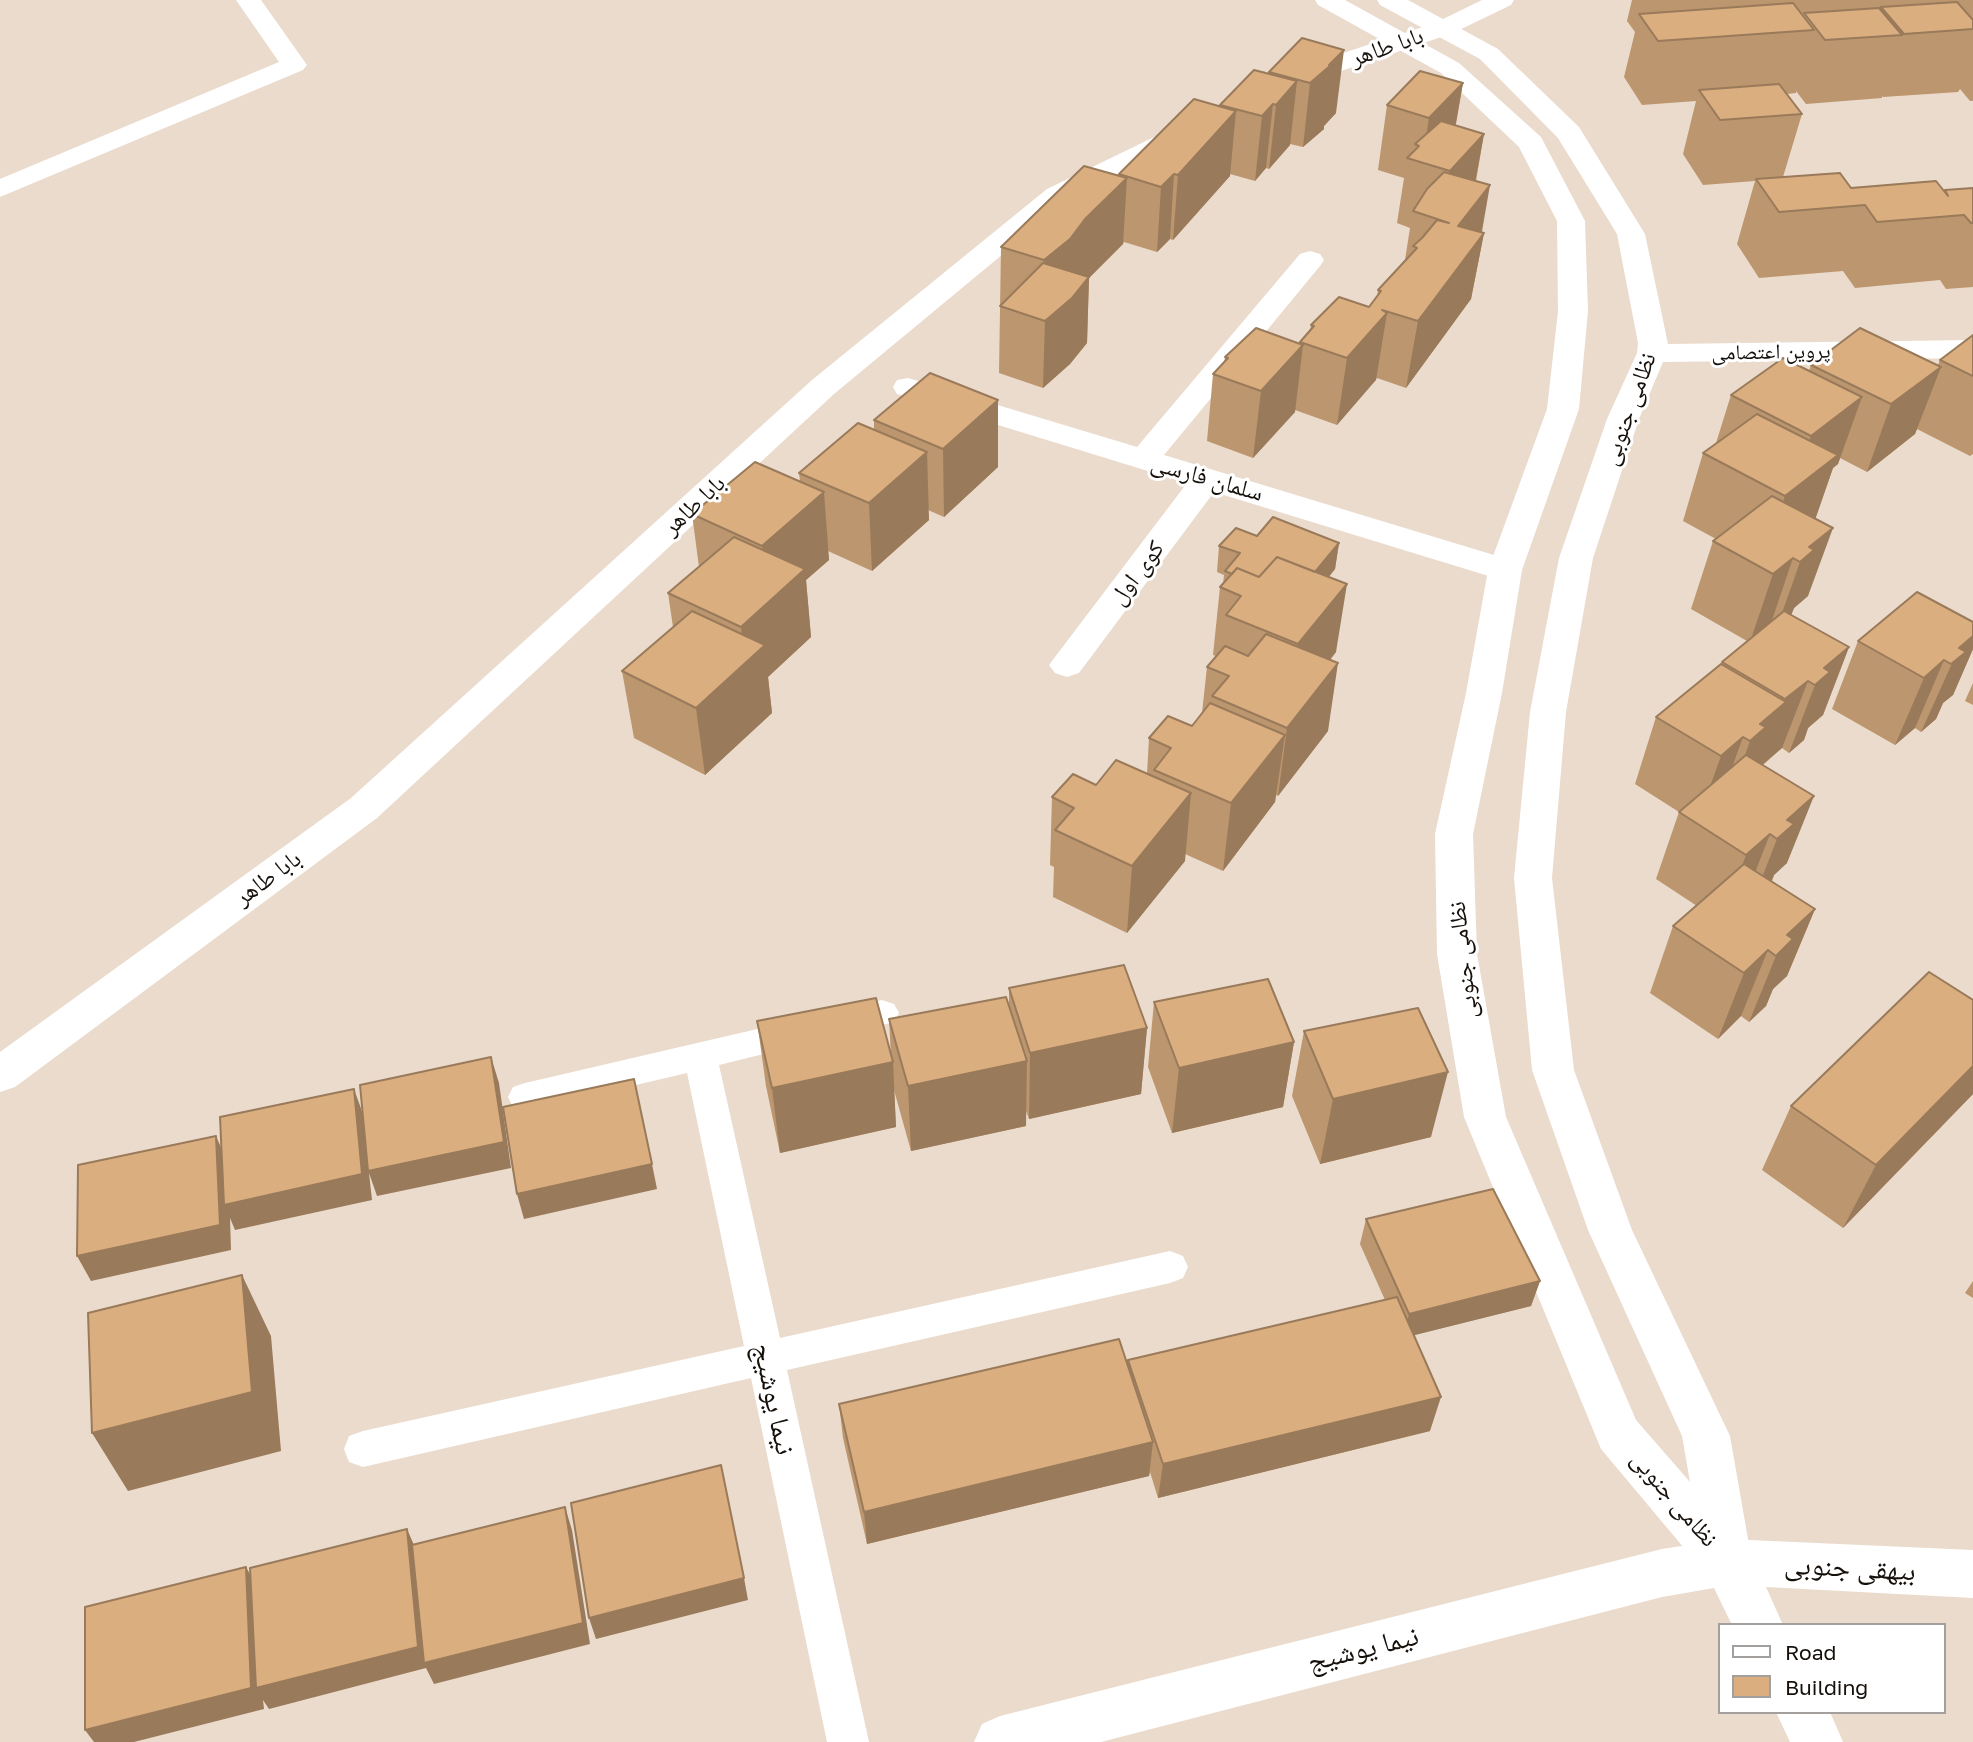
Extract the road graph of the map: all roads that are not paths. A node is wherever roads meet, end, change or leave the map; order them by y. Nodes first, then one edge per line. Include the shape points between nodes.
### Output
1 (248, 0) edge
2 (1327, 0) edge
3 (1389, 0) edge
4 (1502, 0) edge
5 (1444, 28) junction
6 (1405, 41) junction
7 (1259, 92) edge
8 (1211, 116) edge
9 (0, 189) edge
10 (1310, 260) dead end
11 (1973, 349) edge
12 (1652, 353) junction
13 (908, 387) edge
14 (1143, 460) junction
15 (1206, 480) junction
16 (1505, 570) junction
17 (1067, 665) dead end
18 (882, 1013) edge
19 (700, 1056) junction
20 (0, 1075) edge
21 (525, 1097) dead end
22 (1170, 1268) dead end
23 (765, 1359) junction
24 (363, 1450) dead end
25 (1727, 1562) junction
26 (1973, 1574) edge
27 (1757, 1623) edge
28 (1803, 1714) edge
29 (848, 1742) edge
30 (1000, 1742) edge
31 (1817, 1742) edge

1 - 9 street via 294,65
2 - 6 street, نظامی جنوبی
3 - 5 street, نظامی جنوبی
4 - 5 street, بابا طاهر
5 - 6 street, بابا طاهر
5 - 12 street, نظامی جنوبی via 1489,54 1569,133 1631,233
6 - 7 street, بابا طاهر
6 - 16 street, نظامی جنوبی via 1450,68 1531,143 1571,221 1573,311 1563,409
8 - 20 street, بابا طاهر via 1057,195 823,387 364,808
10 - 14 street
11 - 12 street, پروین اعتصامی
12 - 25 street, نظامی جنوبی via 1623,419 1576,558 1548,712 1533,878 1553,1070 1610,1230 1706,1436
13 - 14 street, سلمان فارسی
14 - 15 street, سلمان فارسی
15 - 16 street, سلمان فارسی
15 - 17 street, کوی اول
16 - 25 street, نظامی جنوبی via 1454,834 1457,954 1485,1117 1618,1434
18 - 19 lane
19 - 21 lane
19 - 23 lane, نیما یوشیج
22 - 23 lane
23 - 24 lane
23 - 29 lane, نیما یوشیج
25 - 26 street, بیهقی جنوبی
25 - 27 street
25 - 30 street, نیما یوشیج via 1662,1573
28 - 31 street

